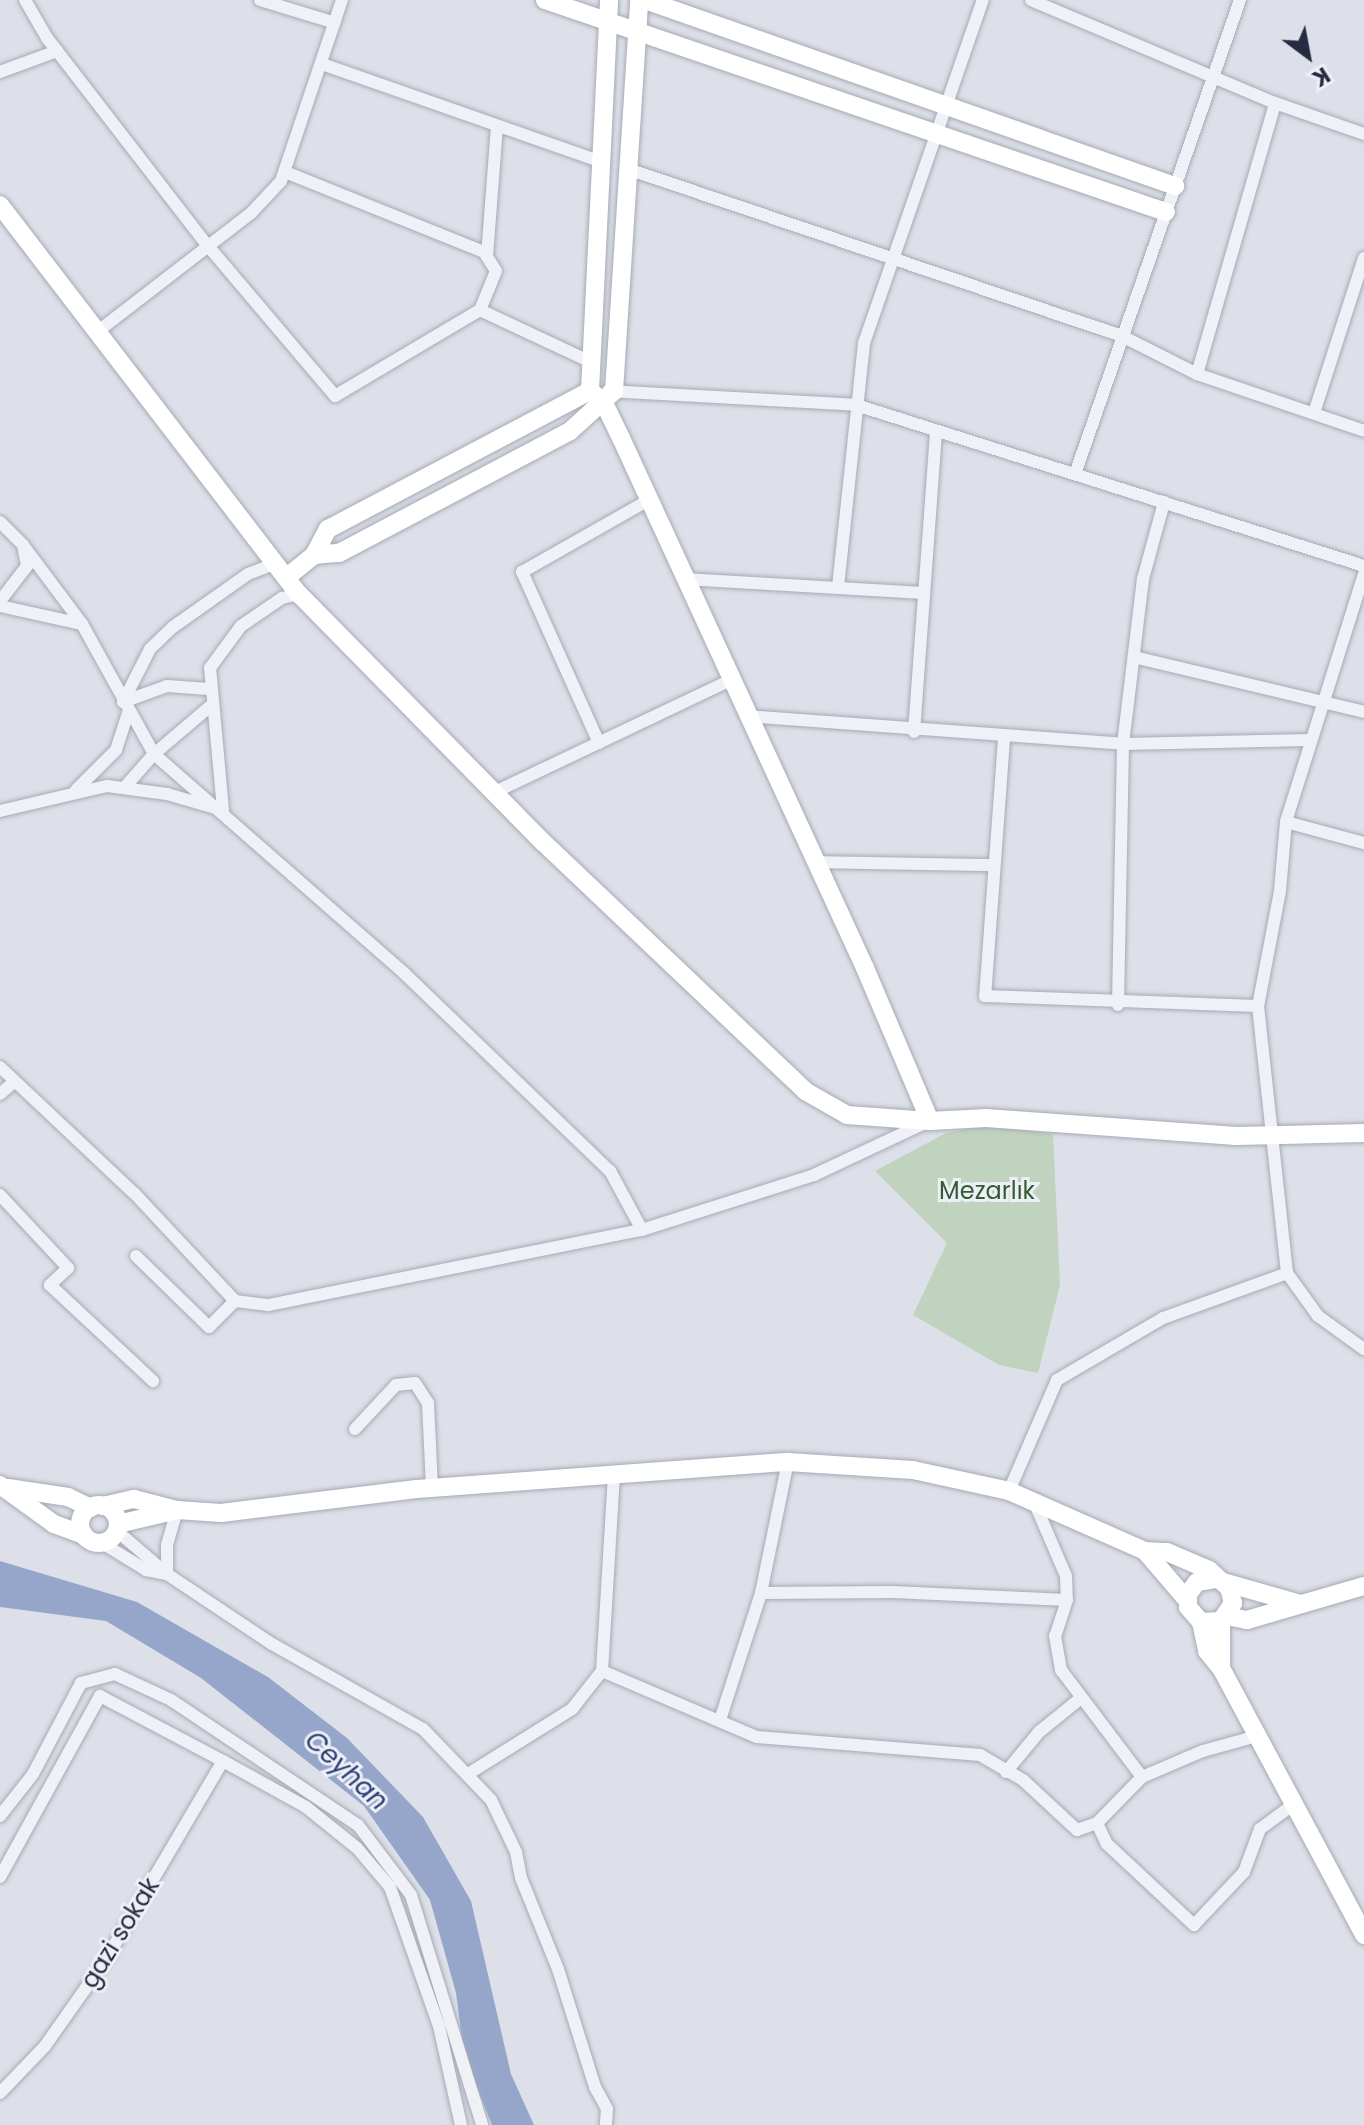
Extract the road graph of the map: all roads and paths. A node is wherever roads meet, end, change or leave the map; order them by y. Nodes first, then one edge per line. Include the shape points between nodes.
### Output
1 (25, 0) edge
2 (260, 0) edge
3 (342, 0) edge
4 (545, 0) edge
5 (609, 0) edge
6 (642, 0) edge
7 (983, 0) edge
8 (1031, 0) edge
9 (1240, 0) edge
10 (335, 23) junction
11 (608, 23) junction
12 (637, 33) junction
13 (57, 51) junction
14 (322, 64) junction
15 (0, 72) edge
16 (1211, 77) junction
17 (944, 102) junction
18 (1275, 103) junction
19 (497, 127) junction
20 (933, 133) junction
21 (1364, 134) edge
22 (602, 162) junction
23 (628, 169) junction
24 (285, 172) junction
25 (1175, 186) junction
26 (0, 205) edge
27 (1166, 212) junction
28 (208, 246) junction
29 (487, 256) junction
30 (892, 258) junction
31 (1364, 258) edge
32 (480, 310) junction
33 (97, 332) junction
34 (1122, 336) junction
35 (593, 363) junction
36 (1197, 374) junction
37 (603, 394) junction
38 (856, 405) junction
39 (1314, 413) junction
40 (936, 431) junction
41 (1364, 431) edge
42 (1075, 474) junction
43 (649, 500) junction
44 (1164, 502) junction
45 (0, 522) edge
46 (23, 545) junction
47 (314, 555) junction
48 (1364, 566) edge
49 (282, 570) junction
50 (1364, 574) edge
51 (686, 579) junction
52 (838, 587) junction
53 (922, 593) junction
54 (299, 594) junction
55 (0, 604) edge
56 (82, 624) junction
57 (1134, 657) junction
58 (729, 681) junction
59 (209, 689) junction
60 (1322, 699) junction
61 (123, 702) junction
62 (213, 704) junction
63 (1364, 712) edge
64 (746, 716) junction
65 (914, 732) junction
66 (1004, 739) junction
67 (1310, 740) junction
68 (599, 743) junction
69 (1123, 744) junction
70 (154, 754) junction
71 (124, 788) junction
72 (495, 792) junction
73 (73, 793) junction
74 (223, 810) junction
75 (0, 811) edge
76 (1286, 822) junction
77 (1364, 843) edge
78 (815, 862) junction
79 (993, 865) junction
80 (1118, 1005) junction
81 (1258, 1006) junction
82 (0, 1067) edge
83 (14, 1082) junction
84 (0, 1094) edge
85 (930, 1121) junction
86 (1364, 1133) edge
87 (1275, 1135) junction
88 (0, 1195) edge
89 (642, 1230) junction
90 (136, 1256) dead end
91 (1287, 1273) junction
92 (235, 1301) junction
93 (1364, 1349) edge
94 (153, 1381) dead end
95 (355, 1429) dead end
96 (788, 1462) junction
97 (614, 1476) junction
98 (3, 1486) edge
99 (432, 1488) junction
100 (1009, 1491) junction
101 (1035, 1504) junction
102 (97, 1507) junction
103 (177, 1510) junction
104 (112, 1533) junction
105 (84, 1535) junction
106 (1145, 1551) junction
107 (167, 1574) junction
108 (1220, 1581) junction
109 (1364, 1586) edge
110 (761, 1593) junction
111 (1067, 1600) junction
112 (1187, 1600) junction
113 (1304, 1605) junction
114 (1224, 1618) junction
115 (1201, 1622) junction
116 (1221, 1668) junction
117 (602, 1671) junction
118 (1081, 1698) junction
119 (721, 1717) junction
120 (1257, 1736) junction
121 (223, 1761) junction
122 (1006, 1772) junction
123 (468, 1774) junction
124 (1142, 1777) junction
125 (1294, 1804) junction
126 (0, 1816) edge
127 (1097, 1823) junction
128 (0, 1877) edge
129 (1364, 1935) edge
130 (0, 2093) edge
131 (461, 2125) edge
132 (482, 2125) edge
133 (606, 2125) edge

1 - 13 street
2 - 10 street
3 - 10 street
4 - 11 street
5 - 11 street
6 - 12 street
6 - 17 street
7 - 17 street
8 - 16 street
9 - 16 street
10 - 14 street
11 - 12 street
11 - 22 street
12 - 20 street
12 - 23 street
13 - 15 street
13 - 28 street
14 - 19 street
14 - 24 street
16 - 18 street
16 - 25 street
17 - 20 street
17 - 25 street
18 - 21 street
18 - 36 street
19 - 22 street
19 - 29 street
20 - 27 street
20 - 30 street
22 - 35 street
23 - 30 street
23 - 37 street
24 - 28 street via 252,212
24 - 29 street
25 - 27 street
26 - 33 street
27 - 34 street
28 - 32 street via 335,396
28 - 33 street
29 - 32 street via 496,271
30 - 34 street
30 - 38 street via 864,343
31 - 39 street
32 - 35 street
33 - 49 street
34 - 36 street
34 - 42 street
35 - 37 street
36 - 39 street
37 - 38 street
37 - 43 street
37 - 47 street via 328,529
37 - 47 street via 570,431 339,553
38 - 40 street
38 - 52 street
39 - 41 street
40 - 42 street
40 - 53 street
42 - 44 street
43 - 51 street
43 - 68 street via 522,572
44 - 48 street
44 - 57 street via 1143,579
45 - 46 street
46 - 55 street via 27,566
46 - 56 street
47 - 49 street
49 - 54 street
49 - 61 street via 248,574 173,627 150,649
50 - 60 street
51 - 52 street
51 - 58 street
52 - 53 street
53 - 65 street
54 - 59 street via 282,598 229,639 210,668
54 - 72 street
55 - 56 street
56 - 61 street
57 - 60 street
57 - 69 street
58 - 64 street
58 - 68 street
59 - 61 street via 167,686
59 - 62 street
60 - 63 street
60 - 67 street
61 - 70 street
61 - 73 street via 129,714 116,750
62 - 70 street
62 - 74 street
64 - 65 street
64 - 78 street
65 - 66 street
66 - 69 street
66 - 79 street
67 - 69 street
67 - 76 street
68 - 72 street
69 - 80 street
70 - 71 street
70 - 74 street
71 - 73 street
71 - 74 street
72 - 85 street via 805,1091 847,1115
73 - 75 street
74 - 89 street via 404,973 610,1171
76 - 77 street
76 - 81 street via 1280,891
78 - 79 street
78 - 85 street
79 - 80 street via 985,996
80 - 81 street
81 - 87 street
82 - 83 street
83 - 84 street
83 - 92 street via 135,1194
85 - 87 street via 986,1118
85 - 89 street via 814,1175
86 - 87 street
87 - 91 street
88 - 94 street via 68,1268 50,1285
89 - 92 street via 269,1305
90 - 92 street via 209,1327
91 - 93 street via 1318,1316
91 - 100 street via 1163,1318 1057,1380
95 - 99 street via 396,1385 415,1383 428,1403
96 - 97 street
96 - 100 street via 913,1470
96 - 110 street
97 - 99 street
97 - 117 street
98 - 102 street
98 - 105 street via 54,1524
99 - 103 street via 221,1513
100 - 101 street
101 - 106 street
101 - 111 street via 1066,1576
102 - 103 street via 134,1499
102 - 104 street via 114,1513
102 - 105 street via 80,1523
103 - 104 street
103 - 107 street via 167,1545
104 - 105 street
104 - 107 street
104 - 107 street via 146,1570
106 - 108 street via 1185,1558
106 - 112 street
107 - 123 street via 272,1644 423,1729
108 - 112 street via 1197,1582
108 - 113 street
108 - 114 street via 1233,1603
109 - 113 street
110 - 111 street via 893,1592
110 - 119 street
111 - 118 street via 1055,1636 1061,1670
112 - 115 street
113 - 114 street via 1247,1620
114 - 115 street
114 - 116 street
115 - 116 street via 1207,1651
116 - 120 street
117 - 119 street
117 - 123 street via 572,1709
118 - 122 street via 1039,1732
118 - 124 street
119 - 122 street via 757,1737 980,1755
120 - 124 street via 1203,1751
120 - 125 street
121 - 128 street via 100,1696
121 - 130 street, gazi sokak via 105,1961 45,2046
121 - 131 street via 306,1807 357,1848 390,1887 439,2026
122 - 127 street via 1023,1780 1077,1830
123 - 133 street via 491,1800 516,1852 607,2109
124 - 127 street
125 - 127 street via 1260,1829 1244,1872 1194,1925 1107,1844
125 - 129 street
126 - 132 street via 33,1774 81,1683 115,1674 171,1700 358,1825 411,1895

